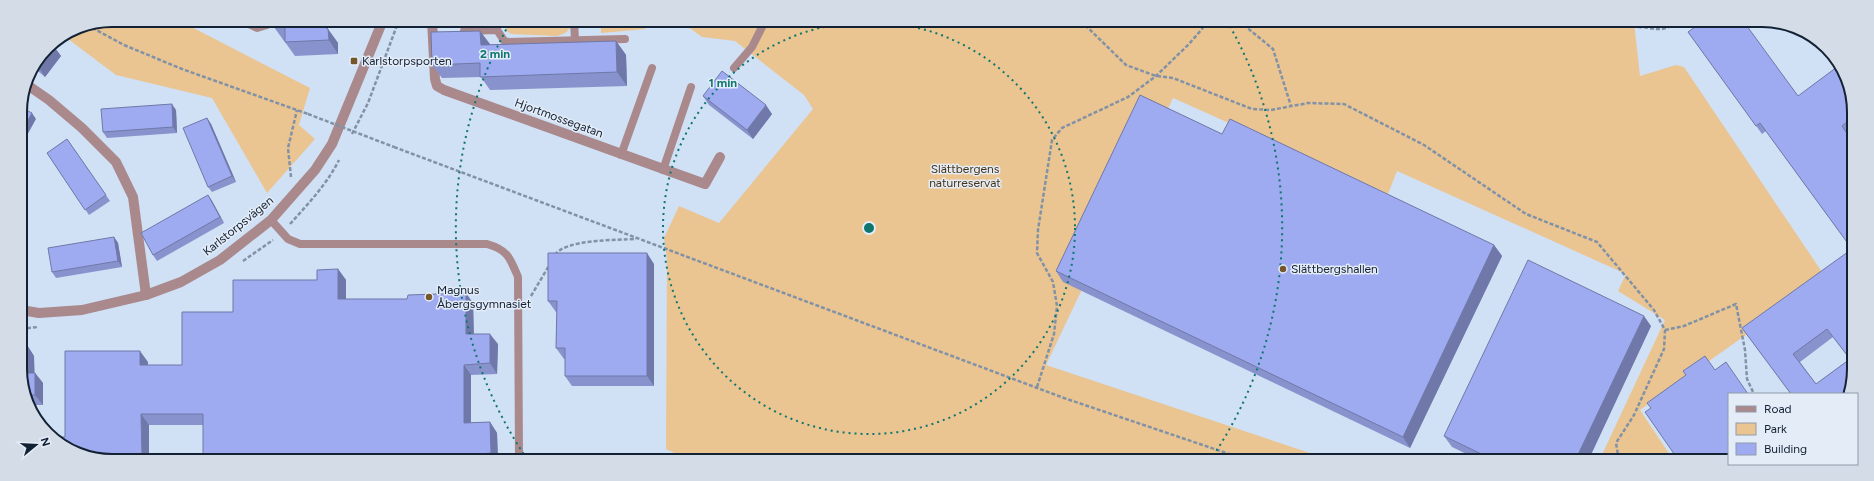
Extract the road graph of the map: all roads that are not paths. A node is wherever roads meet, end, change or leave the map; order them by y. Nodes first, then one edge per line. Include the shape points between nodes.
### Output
1 (380, 27) edge
2 (435, 27) edge
3 (497, 27) edge
4 (574, 27) edge
5 (762, 27) edge
6 (497, 30) junction
7 (457, 32) edge
8 (625, 39) dead end
9 (575, 40) junction
10 (652, 68) dead end
11 (734, 68) dead end
12 (31, 87) edge
13 (691, 87) dead end
14 (621, 155) junction
15 (720, 157) dead end
16 (663, 170) junction
17 (271, 220) junction
18 (146, 295) junction
19 (27, 311) edge
20 (519, 454) edge

1 - 17 street, Karlstorpsvägen via 332,144 315,170
2 - 14 street, Hjortmossegatan via 437,33 435,79 438,86
3 - 6 lane
4 - 9 lane
5 - 11 lane via 752,47
6 - 7 lane
6 - 9 lane via 505,42
8 - 9 lane
10 - 14 lane
12 - 18 street via 49,100 116,162 133,197
13 - 16 lane
14 - 16 street, Hjortmossegatan
15 - 16 street, Hjortmossegatan via 705,184
17 - 18 street, Karlstorpsvägen via 220,260 181,282
17 - 20 lane via 288,238 300,244 487,244 502,248 512,261 518,277
18 - 19 street, Karlstorpsvägen via 82,310 39,313

